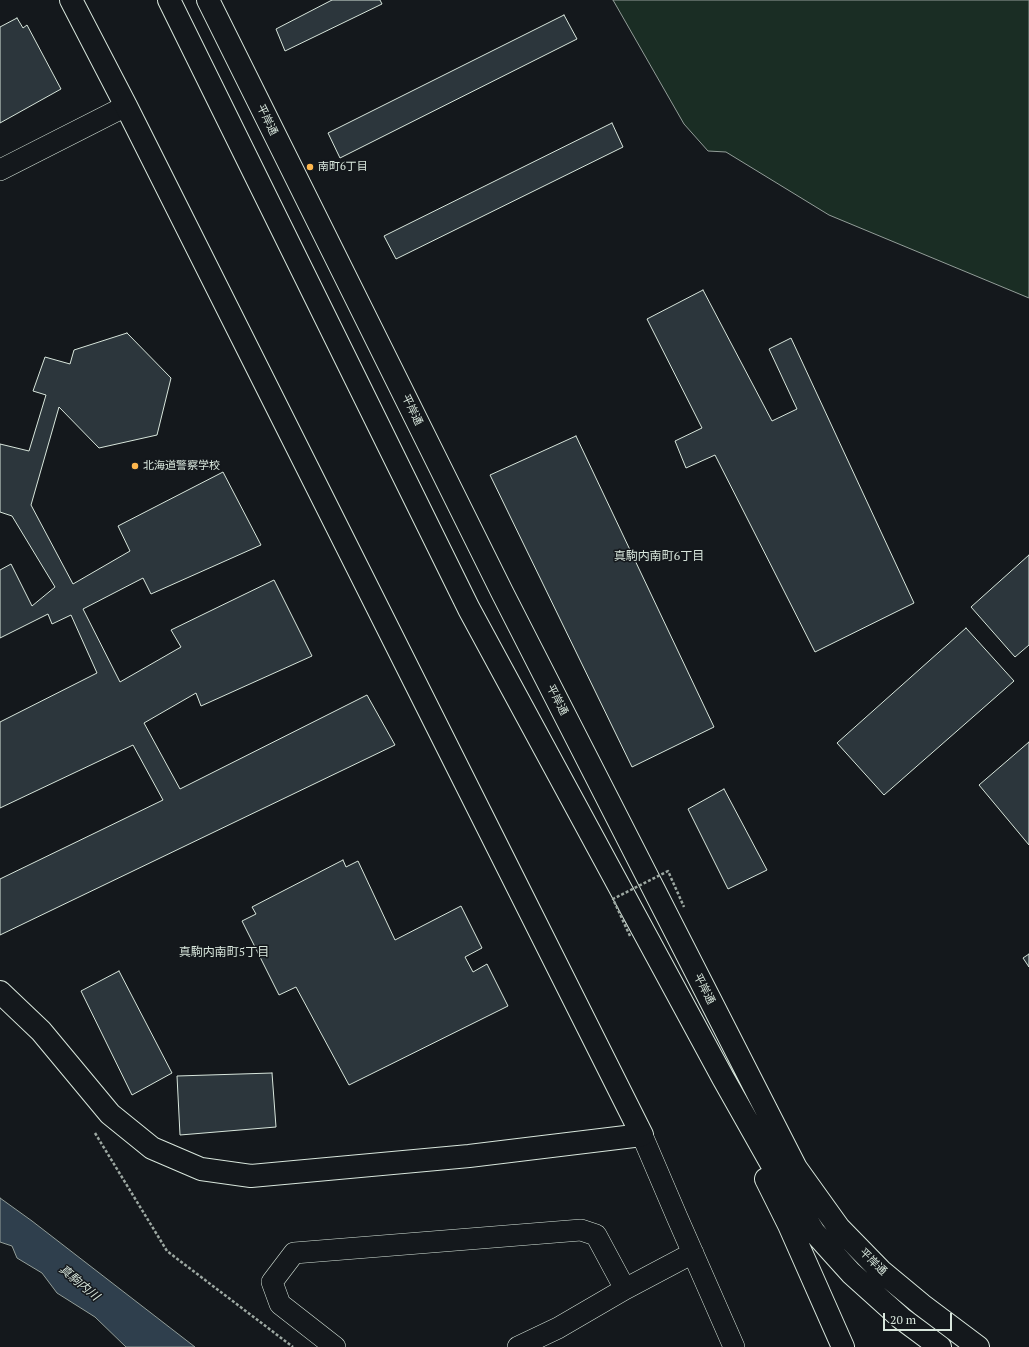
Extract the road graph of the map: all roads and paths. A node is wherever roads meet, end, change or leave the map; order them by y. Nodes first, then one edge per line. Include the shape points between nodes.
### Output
1 (70, 0) edge
2 (169, 0) edge
3 (208, 0) edge
4 (126, 106) junction
5 (0, 170) edge
6 (684, 908) dead end
7 (630, 936) dead end
8 (0, 992) edge
9 (722, 1078) junction
10 (93, 1130) dead end
11 (642, 1135) junction
12 (693, 1253) junction
13 (625, 1289) junction
14 (293, 1347) edge
15 (335, 1347) edge
16 (518, 1347) edge
17 (734, 1347) edge
18 (843, 1347) edge
19 (940, 1347) edge
20 (978, 1347) edge

1 - 4 street
2 - 9 street, 平岸通 via 470,609
3 - 20 street, 平岸通 via 502,592 796,1168 839,1228 881,1271
4 - 5 street
4 - 11 street
6 - 7 path, bridge via 668,872 613,899
8 - 11 street via 41,1031 110,1114 152,1148 201,1169 251,1176 469,1156
9 - 18 street, 平岸通 via 729,1106 789,1225
9 - 19 street, 平岸通 via 771,1164 814,1232 851,1273 901,1318
10 - 14 path via 167,1251
11 - 12 street
12 - 13 street
12 - 17 street
13 - 15 street via 596,1235 581,1230 294,1253 272,1282 280,1304
13 - 16 street via 558,1328

